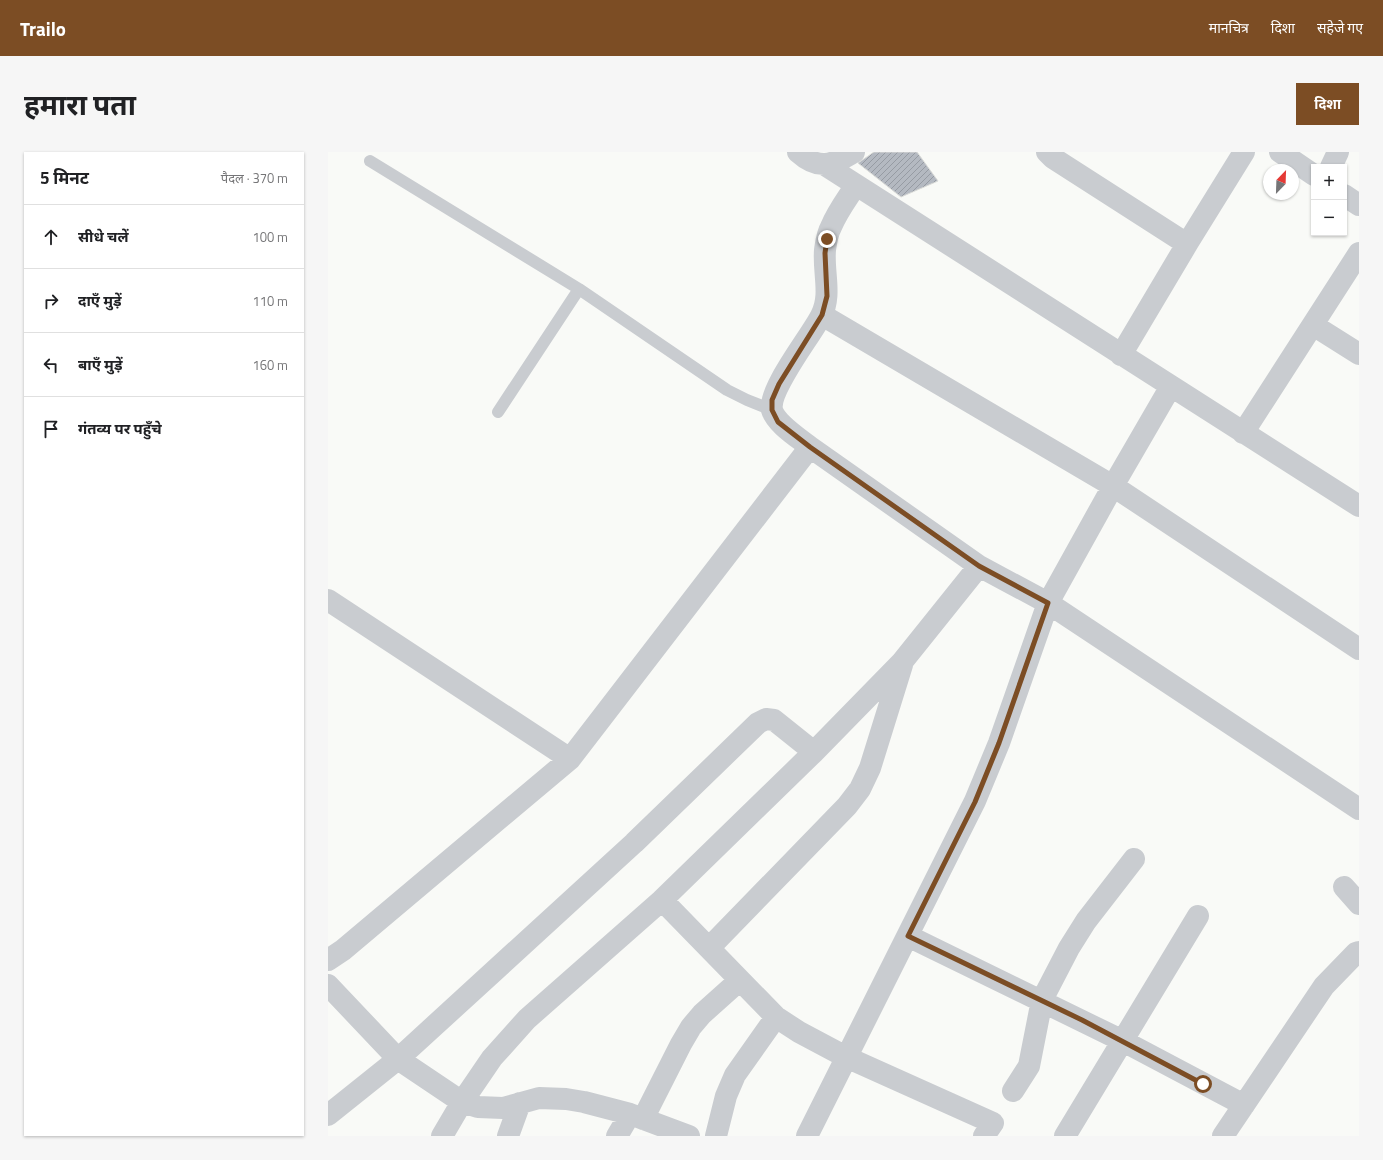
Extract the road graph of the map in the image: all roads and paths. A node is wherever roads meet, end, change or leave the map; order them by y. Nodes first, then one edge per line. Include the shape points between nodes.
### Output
1 (798, 152) edge
2 (854, 152) edge
3 (1047, 152) edge
4 (1244, 152) edge
5 (1280, 152) edge
6 (1338, 152) edge
7 (370, 161) dead end
8 (1332, 164) edge
9 (825, 165) junction
10 (1311, 173) edge
11 (856, 185) junction
12 (1347, 197) edge
13 (1359, 205) edge
14 (1187, 244) junction
15 (1359, 253) edge
16 (579, 290) junction
17 (822, 315) junction
18 (1313, 325) junction
19 (1121, 354) junction
20 (1359, 354) edge
21 (1172, 386) junction
22 (772, 410) junction
23 (498, 412) dead end
24 (1243, 432) junction
25 (810, 447) junction
26 (1113, 486) junction
27 (1359, 506) edge
28 (979, 566) junction
29 (328, 600) edge
30 (1048, 603) junction
31 (1359, 649) edge
32 (902, 662) junction
33 (814, 752) junction
34 (570, 760) junction
35 (1359, 809) edge
36 (1134, 859) dead end
37 (1344, 887) dead end
38 (662, 900) junction
39 (1359, 904) edge
40 (1198, 916) dead end
41 (908, 936) junction
42 (709, 948) junction
43 (333, 950) edge
44 (1359, 952) edge
45 (740, 980) junction
46 (328, 985) edge
47 (1042, 1000) junction
48 (776, 1017) junction
49 (1123, 1041) junction
50 (846, 1057) junction
51 (398, 1059) junction
52 (1013, 1090) dead end
53 (462, 1102) junction
54 (520, 1103) junction
55 (1244, 1105) junction
56 (328, 1115) edge
57 (636, 1116) junction
58 (1072, 1134) edge
59 (442, 1136) edge
60 (508, 1136) edge
61 (617, 1136) edge
62 (688, 1136) edge
63 (716, 1136) edge
64 (807, 1136) edge
65 (984, 1136) edge
66 (1223, 1136) edge

1 - 9 street via 813,162
2 - 9 street via 837,162
3 - 14 street via 1052,158
4 - 14 street
5 - 10 street
6 - 8 street
7 - 16 lane
9 - 11 street
11 - 17 street via 830,227 825,253 827,296
11 - 19 street
12 - 13 street
14 - 19 street
15 - 18 street
16 - 22 lane via 728,390
16 - 23 lane
17 - 22 street via 779,384 772,400
17 - 26 street
18 - 20 street
18 - 24 street
19 - 21 street
21 - 24 street
21 - 26 street
22 - 25 street via 778,422
24 - 27 street
25 - 28 street
25 - 34 street
26 - 30 street
26 - 31 street
28 - 30 street
28 - 32 street
29 - 34 street
30 - 35 street
30 - 41 street via 999,743 975,802
32 - 33 street
32 - 42 street via 870,768 860,789 847,806
33 - 38 street
33 - 51 street via 774,720 766,719 758,723 634,843
34 - 43 street
36 - 47 street via 1069,948
37 - 39 street
38 - 42 street
38 - 53 street via 527,1019 492,1058
40 - 49 street
41 - 47 street
41 - 50 street
42 - 45 street
44 - 55 street via 1324,986
45 - 48 street
45 - 57 street via 691,1027
46 - 51 street
47 - 49 street
47 - 52 street via 1029,1066
48 - 50 street
48 - 63 street via 735,1075 726,1096
49 - 55 street
49 - 58 street
50 - 64 street
50 - 65 street via 993,1124
51 - 53 street
51 - 56 street
53 - 54 street via 478,1107 503,1108
53 - 59 street
54 - 57 street via 539,1098 566,1099
54 - 60 street
55 - 66 street
57 - 61 street
57 - 62 street

